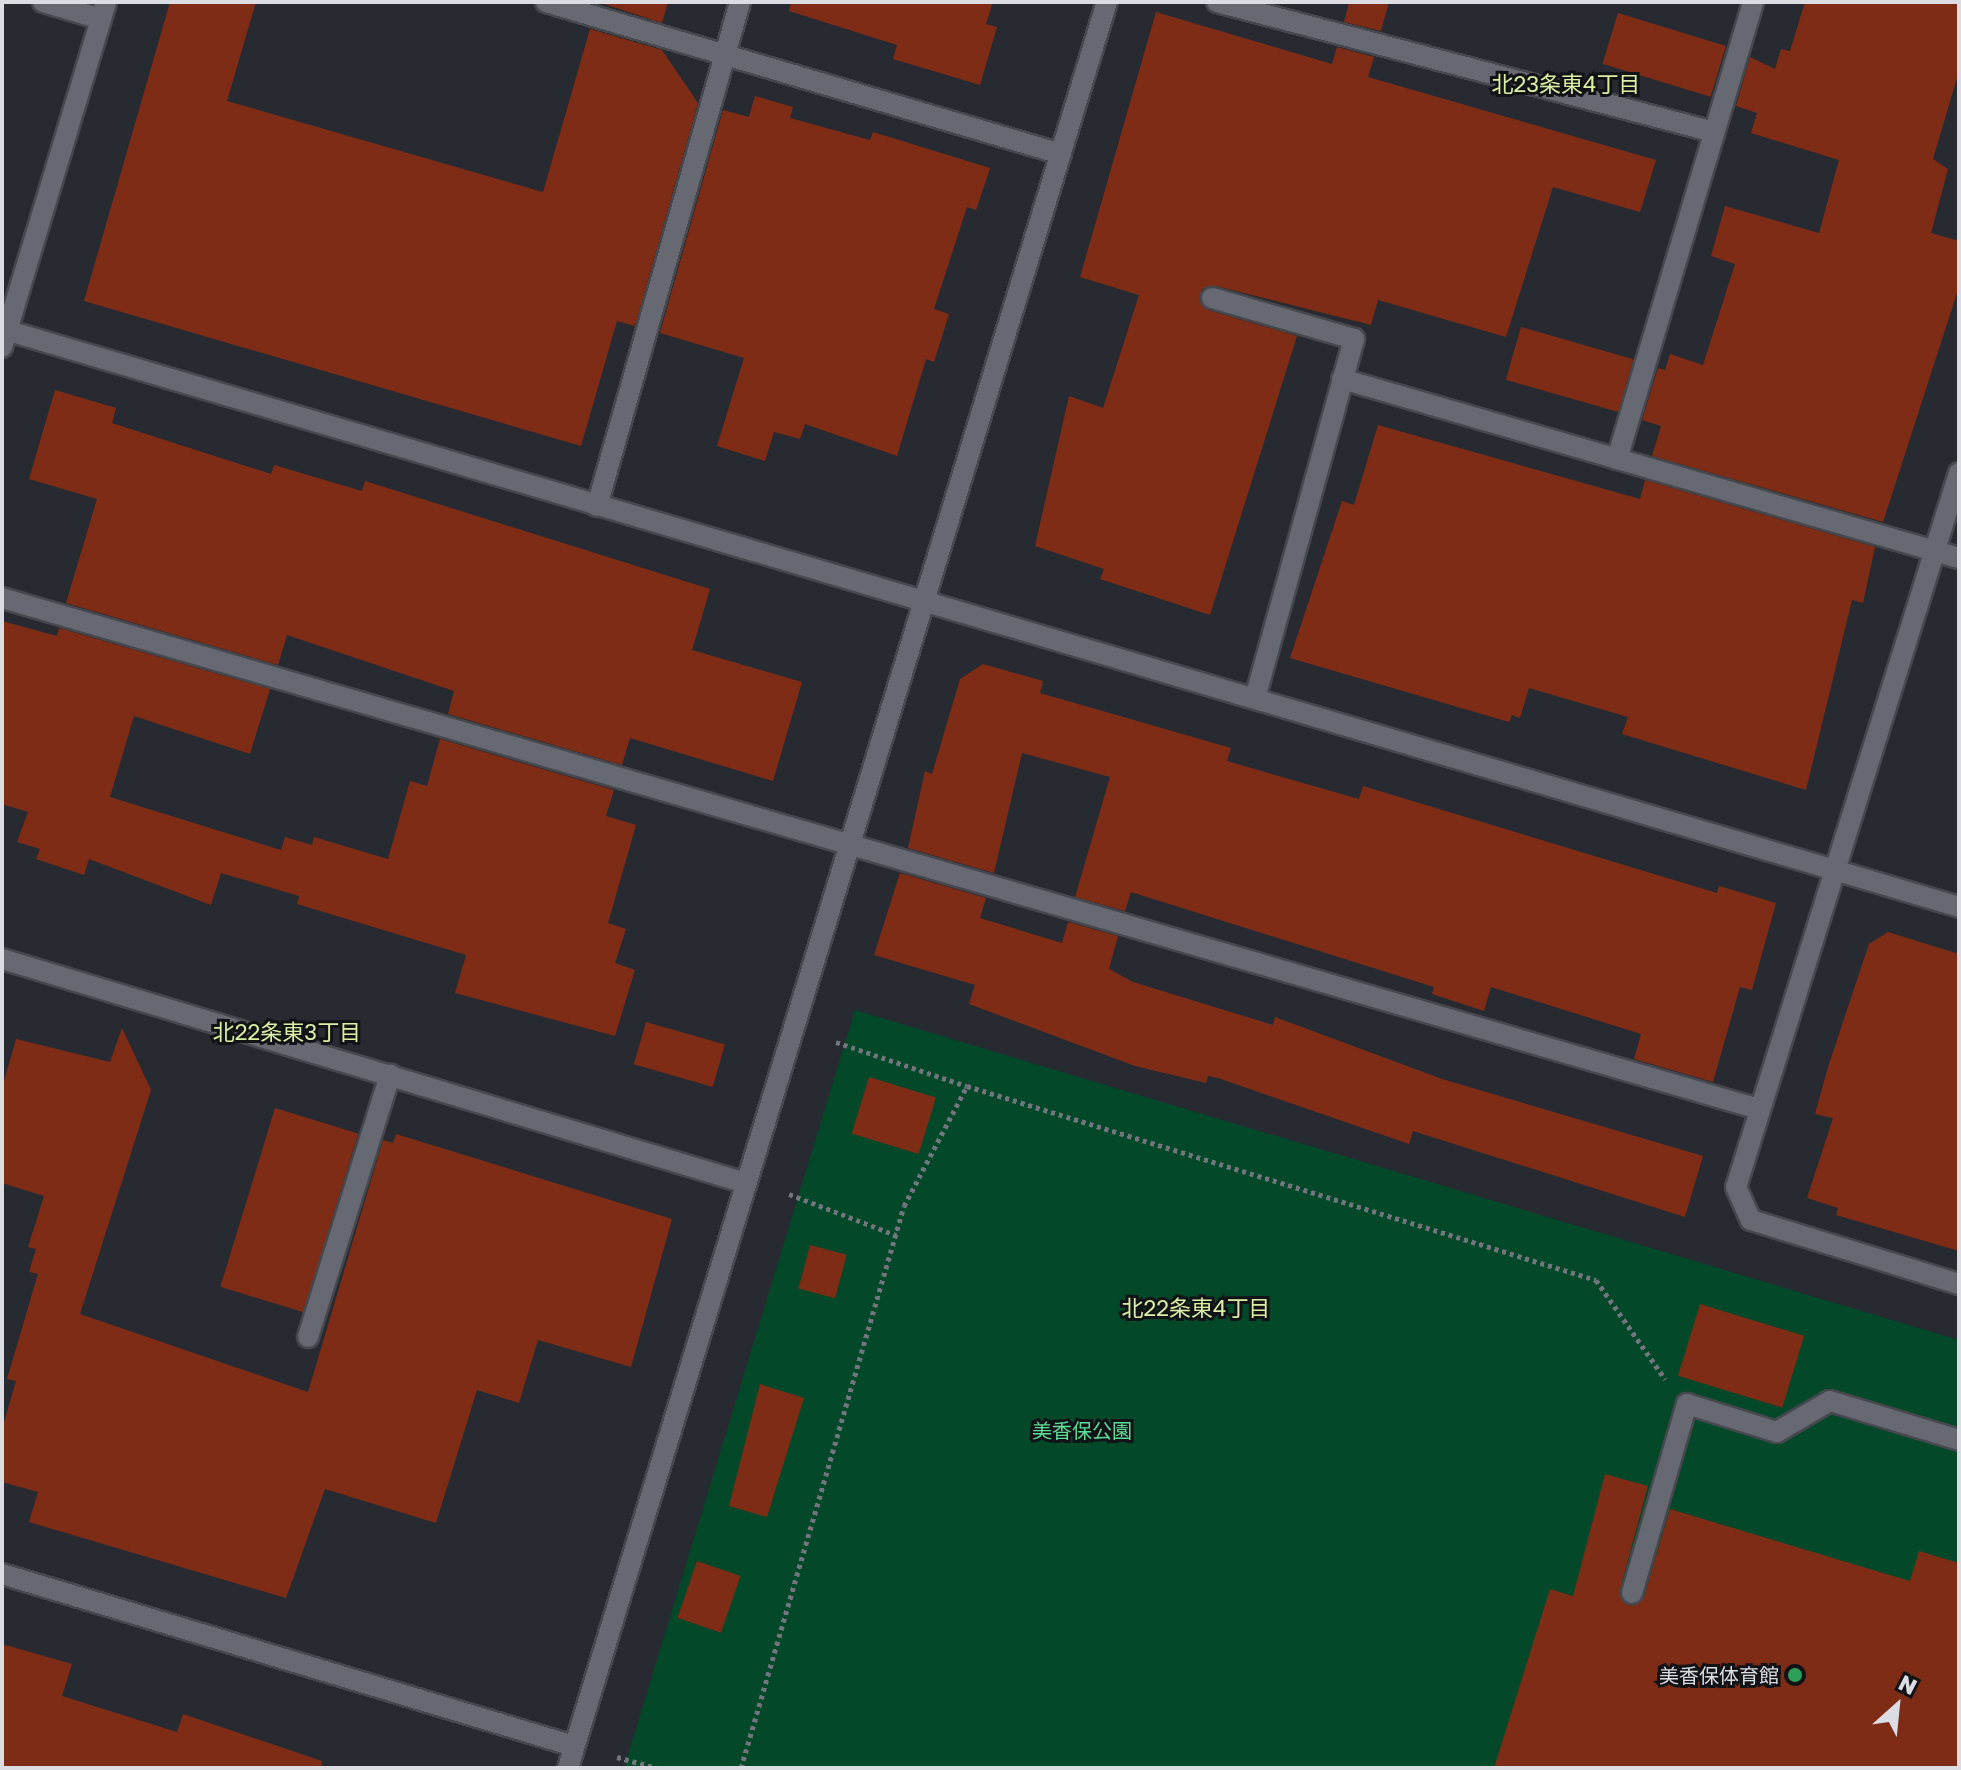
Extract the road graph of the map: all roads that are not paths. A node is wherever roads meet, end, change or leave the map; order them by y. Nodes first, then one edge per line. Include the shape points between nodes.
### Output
1 (43, 2) edge
2 (546, 2) edge
3 (740, 2) edge
4 (1107, 2) edge
5 (1217, 2) edge
6 (1753, 2) edge
7 (103, 11) edge
8 (724, 56) junction
9 (1714, 132) junction
10 (1061, 154) junction
11 (1212, 298) dead end
12 (4, 335) edge
13 (1342, 379) junction
14 (1617, 459) junction
15 (1959, 473) edge
16 (597, 506) junction
17 (1935, 551) junction
18 (1959, 558) edge
19 (2, 598) edge
20 (924, 602) junction
21 (1255, 698) junction
22 (849, 850) junction
23 (1838, 872) junction
24 (1959, 907) edge
25 (2, 959) edge
26 (390, 1075) junction
27 (1759, 1109) junction
28 (746, 1183) junction
29 (1959, 1284) edge
30 (308, 1337) dead end
31 (1959, 1440) edge
32 (2, 1574) edge
33 (1632, 1593) dead end
34 (574, 1746) junction
35 (568, 1768) edge

1 - 7 street
2 - 8 street
3 - 8 street
4 - 10 street
5 - 9 street
6 - 9 street
7 - 12 street
8 - 10 street
8 - 16 street
9 - 14 street
10 - 20 street
11 - 13 street via 1354,339
12 - 16 street
13 - 14 street
13 - 21 street
14 - 17 street
15 - 17 street
16 - 20 street
17 - 18 street
17 - 23 street
19 - 22 street
20 - 21 street
20 - 22 street
21 - 23 street
22 - 27 street
22 - 28 street
23 - 24 street
23 - 27 street
25 - 26 street
26 - 28 street
26 - 30 street
27 - 29 street via 1736,1187 1751,1220
28 - 34 street
31 - 33 street via 1830,1401 1777,1432 1687,1404
32 - 34 street
34 - 35 street

